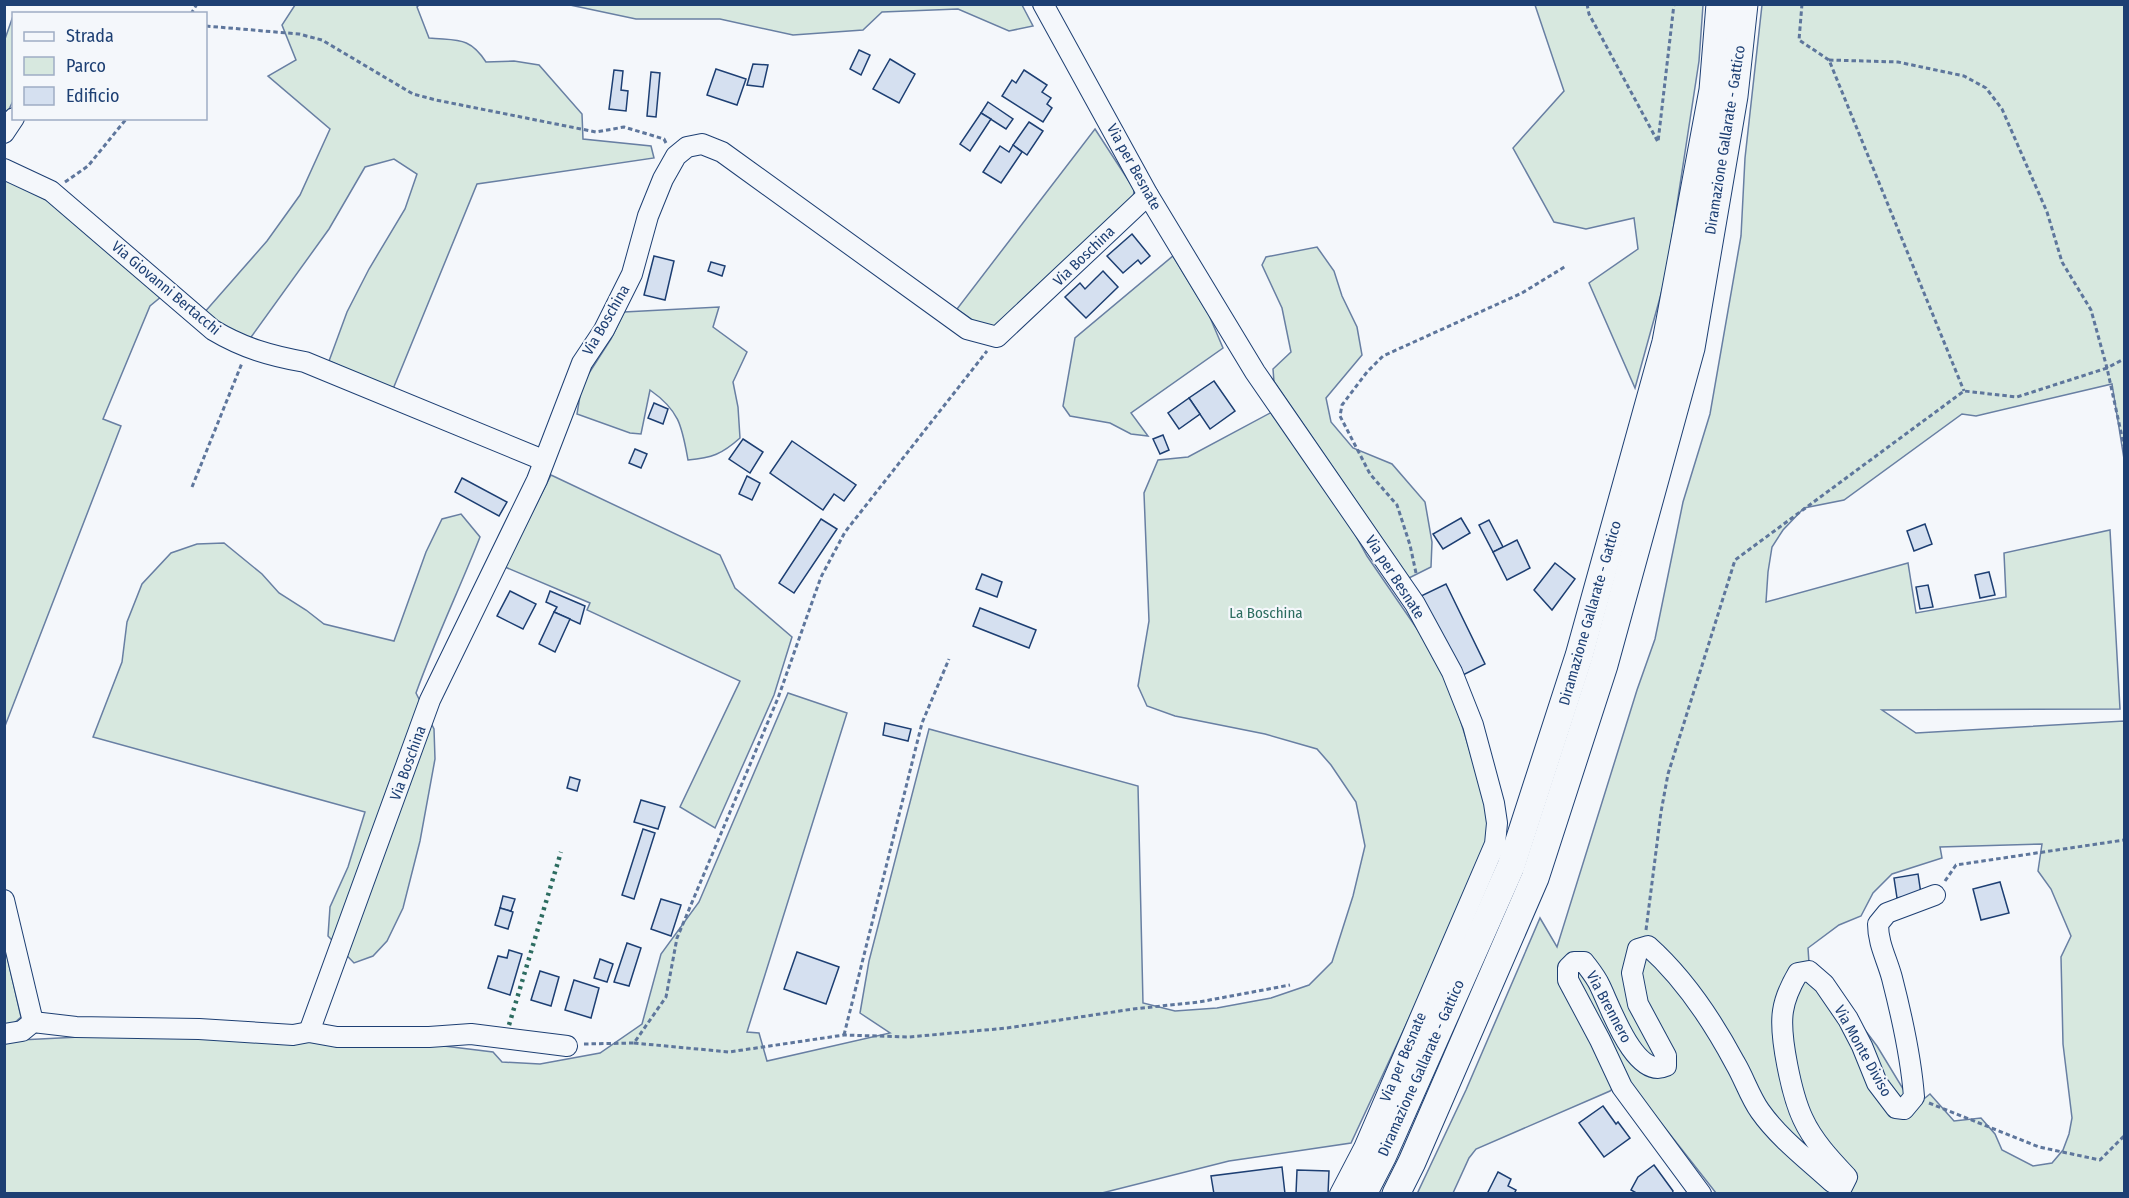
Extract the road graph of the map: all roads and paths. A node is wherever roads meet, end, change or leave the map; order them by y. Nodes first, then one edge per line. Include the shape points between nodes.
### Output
1 (1043, 4) edge
2 (1587, 4) edge
3 (1674, 4) edge
4 (1720, 4) edge
5 (1744, 4) edge
6 (1802, 4) edge
7 (207, 27) edge
8 (1829, 60) junction
9 (13, 120) edge
10 (125, 120) edge
11 (4, 133) edge
12 (676, 156) junction
13 (4, 169) edge
14 (51, 191) junction
15 (1148, 195) junction
16 (1566, 266) dead end
17 (997, 338) junction
18 (248, 347) junction
19 (2124, 359) edge
20 (2107, 368) junction
21 (1964, 391) junction
22 (2124, 446) edge
23 (543, 460) junction
24 (192, 487) dead end
25 (1409, 596) junction
26 (949, 659) dead end
27 (2124, 840) edge
28 (1935, 895) joint
29 (4, 900) edge
30 (1648, 946) junction
31 (1290, 985) dead end
32 (33, 1022) junction
33 (309, 1032) junction
34 (4, 1034) edge
35 (844, 1035) junction
36 (634, 1043) junction
37 (567, 1046) joint
38 (1914, 1097) junction
39 (2124, 1136) edge
40 (1340, 1194) edge
41 (1363, 1194) edge
42 (1396, 1194) edge
43 (1701, 1194) edge

1 - 15 street, Via per Besnate
2 - 3 path via 1658,142
4 - 41 highway, Diramazione Gallarate - Gattico via 1713,90 1666,342 1579,656 1511,866
5 - 42 highway, Diramazione Gallarate - Gattico via 1734,96 1691,348 1604,665 1534,878
6 - 8 path via 1799,40
7 - 12 path via 298,34 322,40 413,94 596,132 624,127 664,139
8 - 20 path via 1898,62 1964,76 1986,88 2007,119 2047,212 2062,262 2091,310
8 - 21 path
9 - 11 street
10 - 14 path via 88,166
12 - 17 street via 687,147 702,144 722,152 967,329
12 - 23 street, Via Boschina via 648,216 632,274 604,330 582,363
13 - 14 street, Via Giovanni Bertacchi
14 - 18 street, Via Giovanni Bertacchi via 213,330
15 - 17 street, Via Boschina
15 - 25 street, Via per Besnate via 1255,372
16 - 25 path via 1522,293 1383,356 1342,405 1340,416 1346,430 1370,474 1397,505 1402,517 1418,586
17 - 36 path via 845,532 821,577 778,698 677,938 666,997
18 - 23 street, Via Giovanni Bertacchi via 268,356 305,362
18 - 24 path
19 - 20 path
20 - 21 path via 2017,397
20 - 22 path
21 - 30 path via 1735,560 1668,774 1646,929
23 - 33 street, Via Boschina via 537,480 430,700
25 - 40 street, Via per Besnate via 1452,672 1473,725 1494,802 1495,844 1364,1148
26 - 35 path via 921,723
27 - 28 path via 1956,865
28 - 38 street, Via Monte Diviso via 1887,913 1878,924 1878,939 1906,1032
29 - 32 street
30 - 38 street, Via Monte Diviso via 1669,965 1704,1011 1760,1111 1832,1182 1842,1187 1847,1178 1803,1119 1788,1071 1782,1012 1798,973 1809,971 1824,984 1848,1019 1877,1083 1896,1108 1904,1109
30 - 43 street, Via Brennero via 1638,949 1632,974 1638,1004 1666,1056 1666,1066 1660,1069 1632,1051 1599,983 1584,962 1574,962 1568,968 1568,980 1622,1087
31 - 35 path via 1006,1029 909,1037
32 - 33 street via 293,1035
32 - 34 street via 22,1031
33 - 37 street via 337,1037 471,1034
35 - 36 path via 729,1052
36 - 37 path
38 - 39 path via 2039,1147 2100,1160

